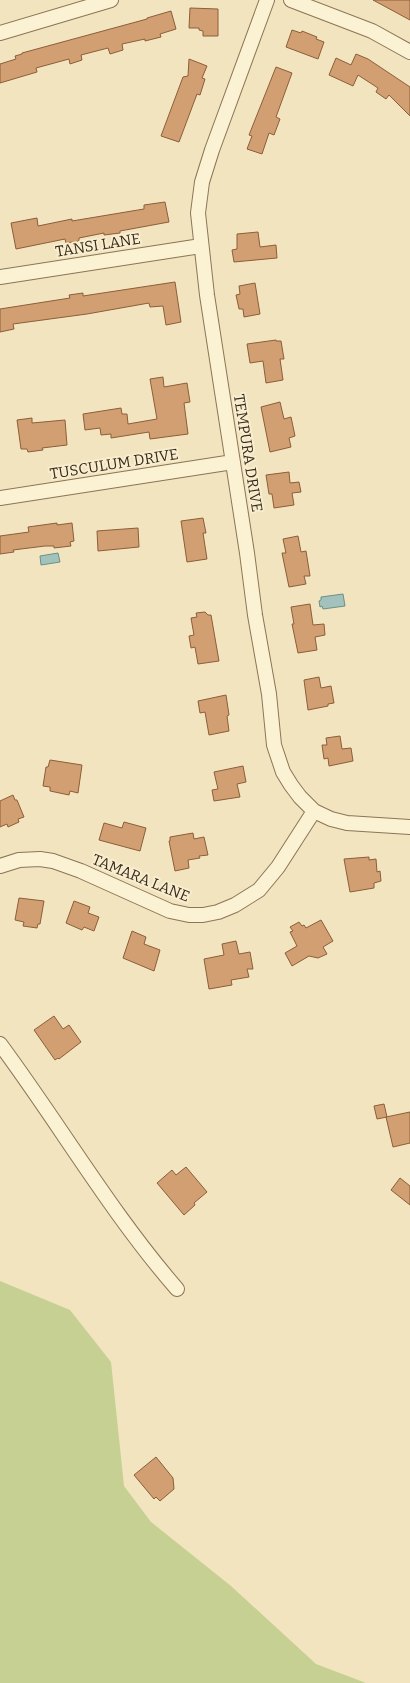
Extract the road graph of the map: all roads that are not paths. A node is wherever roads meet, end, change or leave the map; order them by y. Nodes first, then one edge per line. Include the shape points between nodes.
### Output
1 (112, 0) edge
2 (267, 0) edge
3 (291, 0) edge
4 (0, 32) edge
5 (410, 52) edge
6 (201, 246) junction
7 (0, 277) edge
8 (233, 462) junction
9 (0, 498) edge
10 (314, 810) junction
11 (410, 827) edge
12 (0, 866) edge
13 (0, 1044) edge
14 (177, 1289) dead end

1 - 4 street
2 - 6 street, TEMPURA DRIVE via 202,182 198,213
3 - 5 street via 372,31
6 - 7 street, TANSI LANE
6 - 8 street, TEMPURA DRIVE
8 - 9 street, TUSCULUM DRIVE
8 - 10 street, TEMPURA DRIVE via 274,744 283,772 300,797
10 - 11 street, TEMPURA DRIVE via 330,819 347,823
10 - 12 street, TAMARA LANE via 278,867 259,890 235,906 203,915 170,910 53,861 19,860
13 - 14 street via 135,1237

